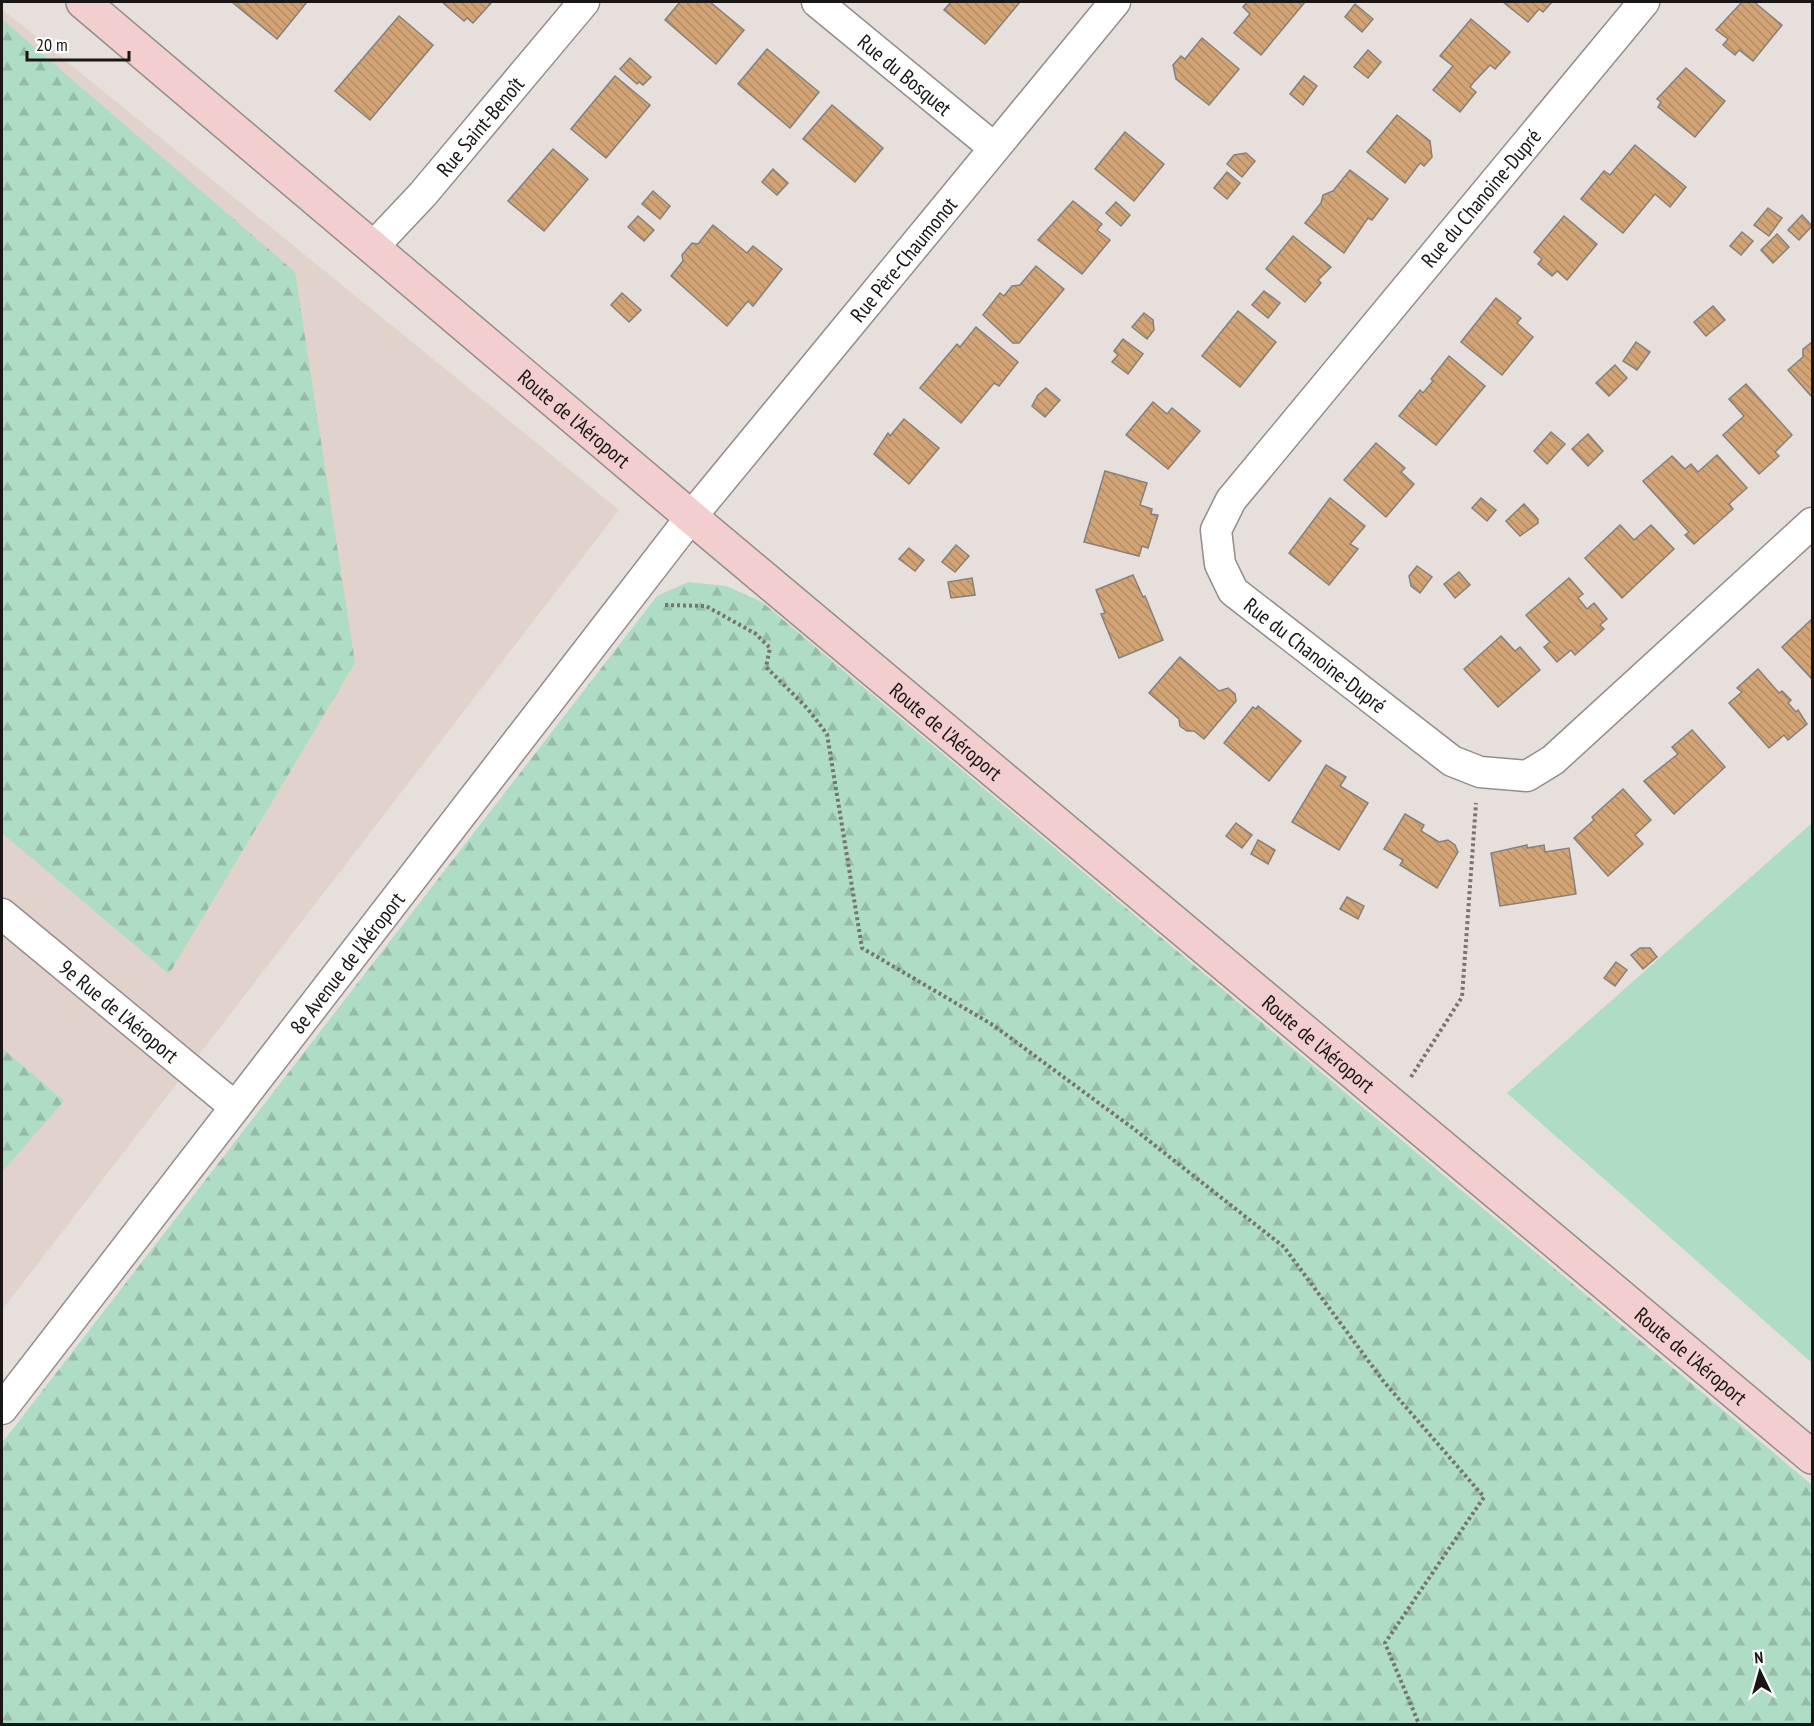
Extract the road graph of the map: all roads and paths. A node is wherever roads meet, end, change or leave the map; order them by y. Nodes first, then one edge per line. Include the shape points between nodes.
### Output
1 (83, 2) edge
2 (584, 2) edge
3 (817, 2) edge
4 (1115, 2) edge
5 (1644, 2) edge
6 (993, 147) junction
7 (374, 246) junction
8 (691, 517) junction
9 (1812, 523) edge
10 (625, 604) junction
11 (1480, 772) junction
12 (2, 914) edge
13 (1392, 1105) junction
14 (235, 1107) junction
15 (2, 1409) edge
16 (1812, 1457) edge
17 (1419, 1725) edge

1 - 7 main road, Route de l'Aéroport
2 - 7 street, Rue Saint-Benoît via 423,194
3 - 6 street, Rue du Bosquet
4 - 6 street, Rue Père-Chaumonot
5 - 11 street, Rue du Chanoine-Dupré via 1249,477 1231,500 1216,530 1220,564 1233,591 1452,761
6 - 8 street, Rue Père-Chaumonot
7 - 8 main road, Route de l'Aéroport
8 - 10 street, 8e Avenue de l'Aéroport
8 - 13 main road, Route de l'Aéroport
9 - 11 street, Rue du Chanoine-Dupré via 1552,760 1527,776
10 - 14 street, 8e Avenue de l'Aéroport
10 - 17 path via 706,606 756,634 770,648 766,667 827,734 862,948 993,1025 1284,1247 1384,1382 1484,1497 1385,1643
11 - 13 path via 1462,997
12 - 14 street, 9e Rue de l'Aéroport
13 - 16 main road, Route de l'Aéroport
14 - 15 street, 8e Avenue de l'Aéroport

